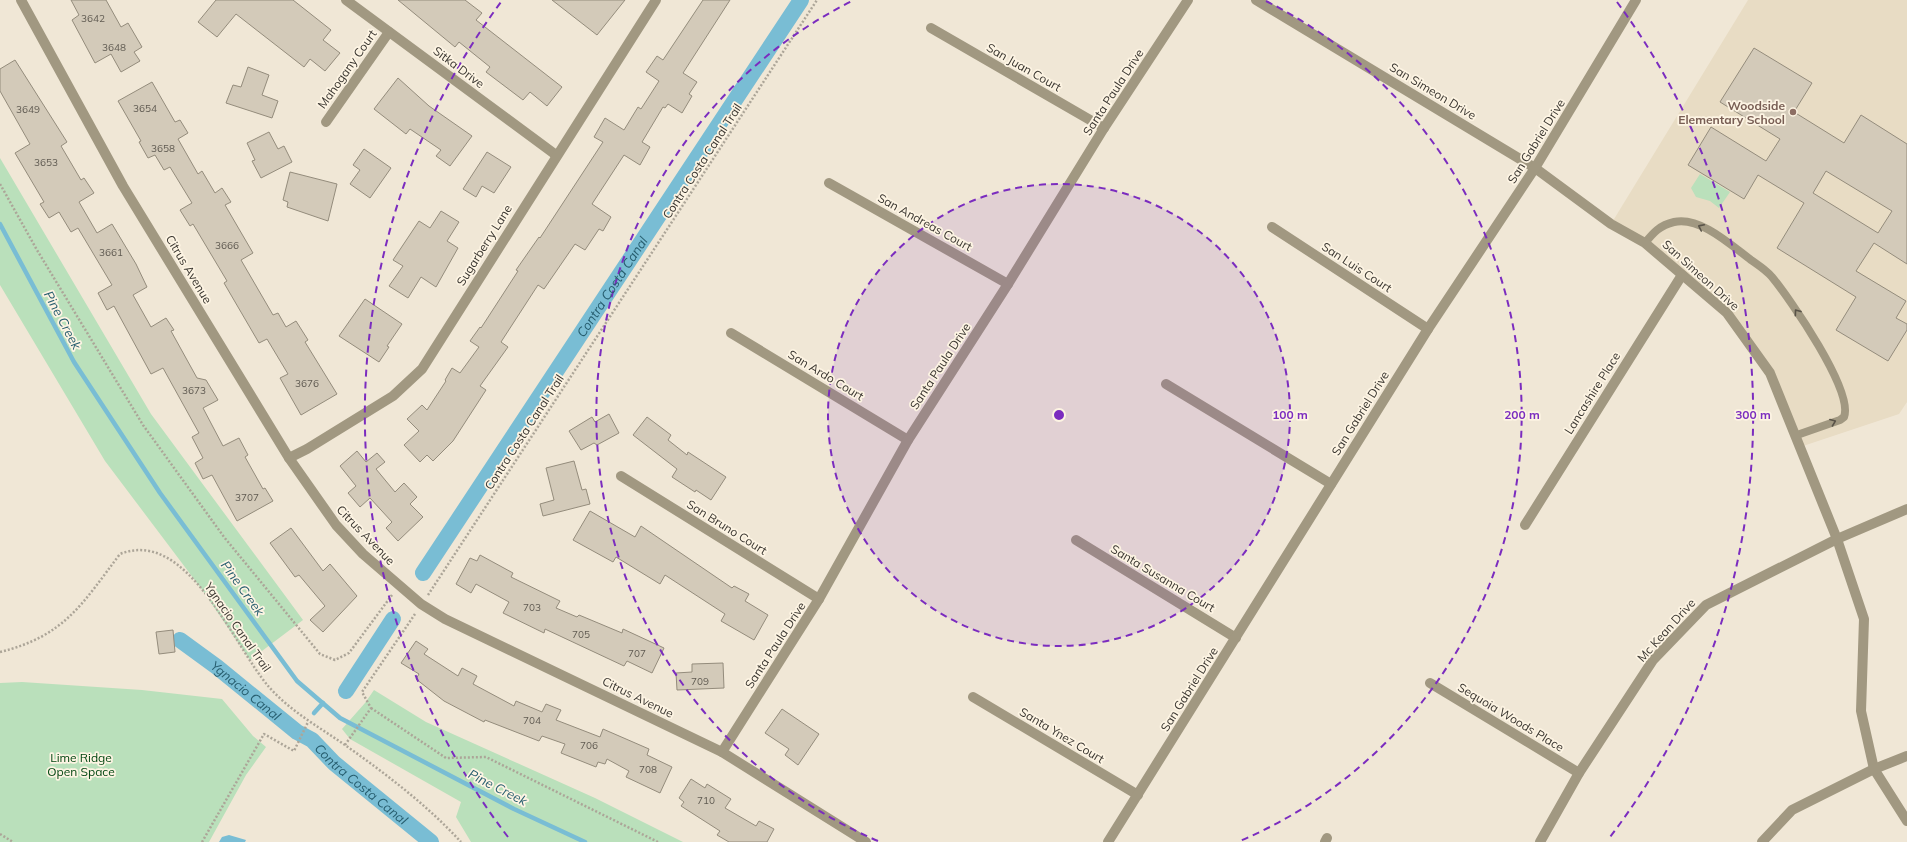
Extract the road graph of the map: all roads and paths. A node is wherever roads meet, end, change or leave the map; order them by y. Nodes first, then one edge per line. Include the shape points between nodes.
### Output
1 (21, 0) edge
2 (346, 0) edge
3 (656, 0) edge
4 (817, 0) edge
5 (1188, 0) edge
6 (1256, 0) edge
7 (1636, 0) edge
8 (931, 28) dead end
9 (389, 32) junction
10 (326, 122) dead end
11 (1104, 128) junction
12 (556, 155) junction
13 (1535, 168) junction
14 (829, 183) dead end
15 (0, 184) edge
16 (1272, 227) dead end
17 (1645, 243) junction
18 (1682, 275) junction
19 (1008, 284) junction
20 (1428, 329) junction
21 (731, 333) dead end
22 (1166, 384) dead end
23 (1797, 435) junction
24 (908, 440) junction
25 (289, 458) junction
26 (621, 476) dead end
27 (1331, 484) junction
28 (1907, 508) edge
29 (1525, 525) dead end
30 (1837, 539) junction
31 (1076, 540) dead end
32 (399, 586) junction
33 (819, 599) junction
34 (422, 604) junction
35 (1236, 638) junction
36 (0, 652) edge
37 (1430, 684) dead end
38 (973, 697) dead end
39 (371, 708) junction
40 (308, 722) junction
41 (345, 745) junction
42 (722, 752) junction
43 (1907, 756) edge
44 (1874, 769) junction
45 (1579, 773) junction
46 (1138, 795) junction
47 (1907, 821) edge
48 (0, 834) edge
49 (13, 842) edge
50 (202, 842) edge
51 (461, 842) edge
52 (658, 842) edge
53 (866, 842) edge
54 (1108, 842) edge
55 (1540, 842) edge
56 (1762, 842) edge

1 - 25 street, Citrus Avenue via 124,186
2 - 9 street, Sitka Drive
3 - 12 street, Sugarberry Lane
4 - 34 path, Contra Costa Canal Trail
5 - 11 street, Santa Paula Drive
6 - 13 street, San Simeon Drive
7 - 13 street, San Gabriel Drive
8 - 11 street, San Juan Court
9 - 10 street, Mahogany Court
9 - 12 street, Sitka Drive
11 - 19 street, Santa Paula Drive
12 - 25 street, Sugarberry Lane via 422,369 393,396
13 - 17 street, San Simeon Drive via 1611,224
13 - 20 street, San Gabriel Drive
14 - 19 street, San Andreas Court
15 - 32 path via 143,425 224,537 320,654 335,660 349,653
16 - 20 street, San Luis Court
17 - 18 street, San Simeon Drive
23 -> 17 lane via 1840,420 1844,417 1846,406 1842,392 1812,332 1771,276 1720,236 1695,224 1674,222 1657,228
18 - 23 street, San Simeon Drive via 1727,313 1736,325 1770,373
18 - 29 street, Lancashire Place
19 - 24 street, Santa Paula Drive
20 - 27 street, San Gabriel Drive
21 - 24 street, San Ardo Court
22 - 27 street
23 - 30 street, San Simeon Drive
24 - 33 street, Santa Paula Drive
25 - 32 street, Citrus Avenue via 336,525 363,554
26 - 33 street, San Bruno Court
27 - 35 street, San Gabriel Drive
28 - 30 street, Mc Kean Drive
30 - 44 street, San Simeon Drive via 1864,619 1861,711
30 - 45 street, Mc Kean Drive via 1706,605 1653,660
31 - 35 street, Santa Susanna Court
32 - 34 street, Citrus Avenue
33 - 42 street, Santa Paula Drive
34 - 39 path, Contra Costa Canal Trail via 362,692
34 - 42 street, Citrus Avenue via 445,619
35 - 46 street, San Gabriel Drive
36 - 40 path, Ygnacio Canal Trail via 41,638 76,612 120,554 148,550 178,564 193,580 269,687
37 - 45 street, Sequoia Woods Place
38 - 46 street, Santa Ynez Court
39 - 41 path
39 - 52 path via 446,758 486,757
40 - 41 path, Ygnacio Canal Trail
40 - 50 path via 294,751 264,734
41 - 51 path via 426,807
42 - 53 street, Citrus Avenue
43 - 44 street
44 - 47 street, San Simeon Drive
44 - 56 street via 1792,810
45 - 55 street, Mc Kean Drive
46 - 54 street, San Gabriel Drive
48 - 49 path

